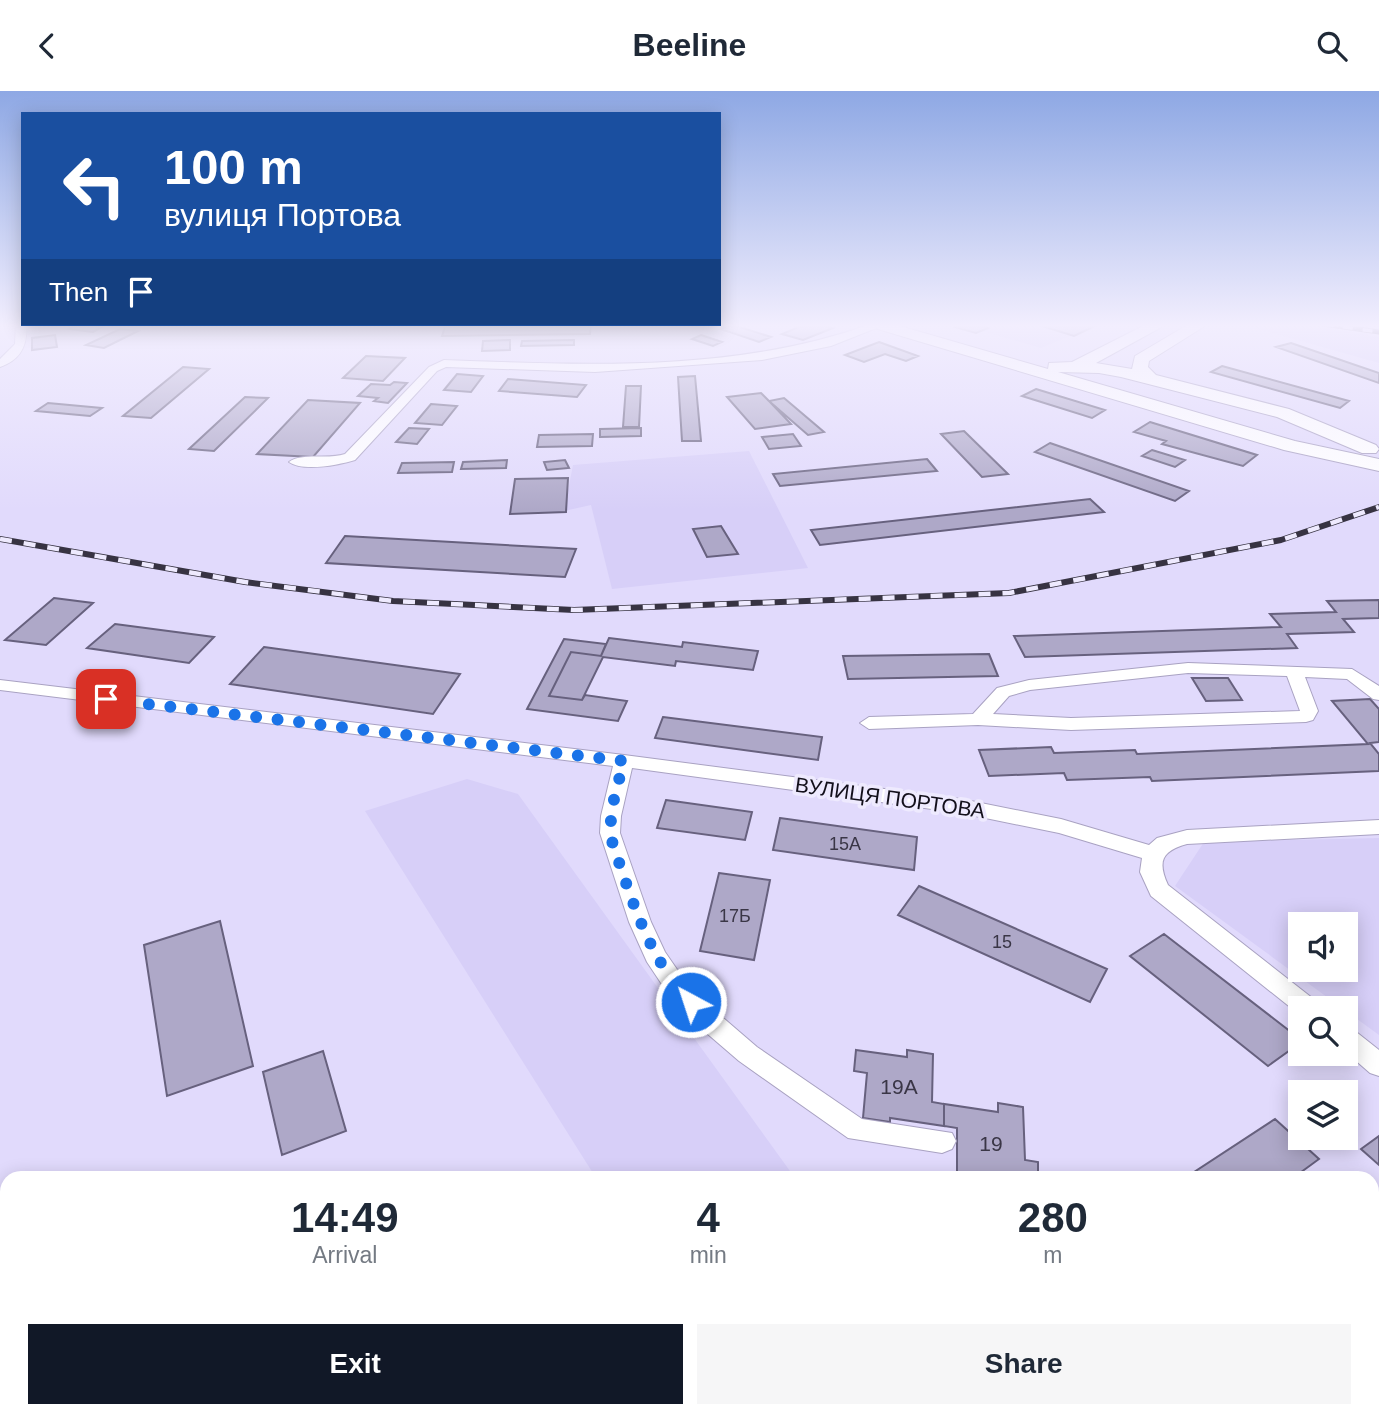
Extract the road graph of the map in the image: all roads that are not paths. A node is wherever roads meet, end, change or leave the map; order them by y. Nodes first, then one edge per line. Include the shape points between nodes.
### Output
1 (417, 386) edge
2 (1106, 386) edge
3 (1179, 386) edge
4 (1323, 428) junction
5 (1291, 446) junction
6 (1373, 457) edge
7 (296, 462) dead end
8 (1294, 671) junction
9 (0, 685) edge
10 (1379, 695) edge
11 (978, 719) junction
12 (869, 723) dead end
13 (624, 761) junction
14 (1379, 827) edge
15 (1153, 853) junction
16 (1292, 996) edge
17 (1358, 1048) edge
18 (1379, 1065) edge
19 (942, 1141) dead end

1 - 7 street via 351,457 336,462
2 - 5 main road
3 - 4 main road
4 - 5 main road via 1322,438
4 - 6 main road
5 - 6 main road
8 - 10 street via 1352,674
8 - 11 street via 1188,668 1030,685 1003,692
8 - 11 street via 1309,711 1306,716 1071,724
9 - 13 street, ВУЛИЦЯ ПОРТОВА
11 - 12 street
13 - 15 street, ВУЛИЦЯ ПОРТОВА via 961,806 1061,826
13 - 19 street via 610,833 650,945 677,988 748,1054 857,1131
14 - 15 street via 1187,837 1164,843
15 - 16 street via 1151,872 1159,890
17 - 18 street

